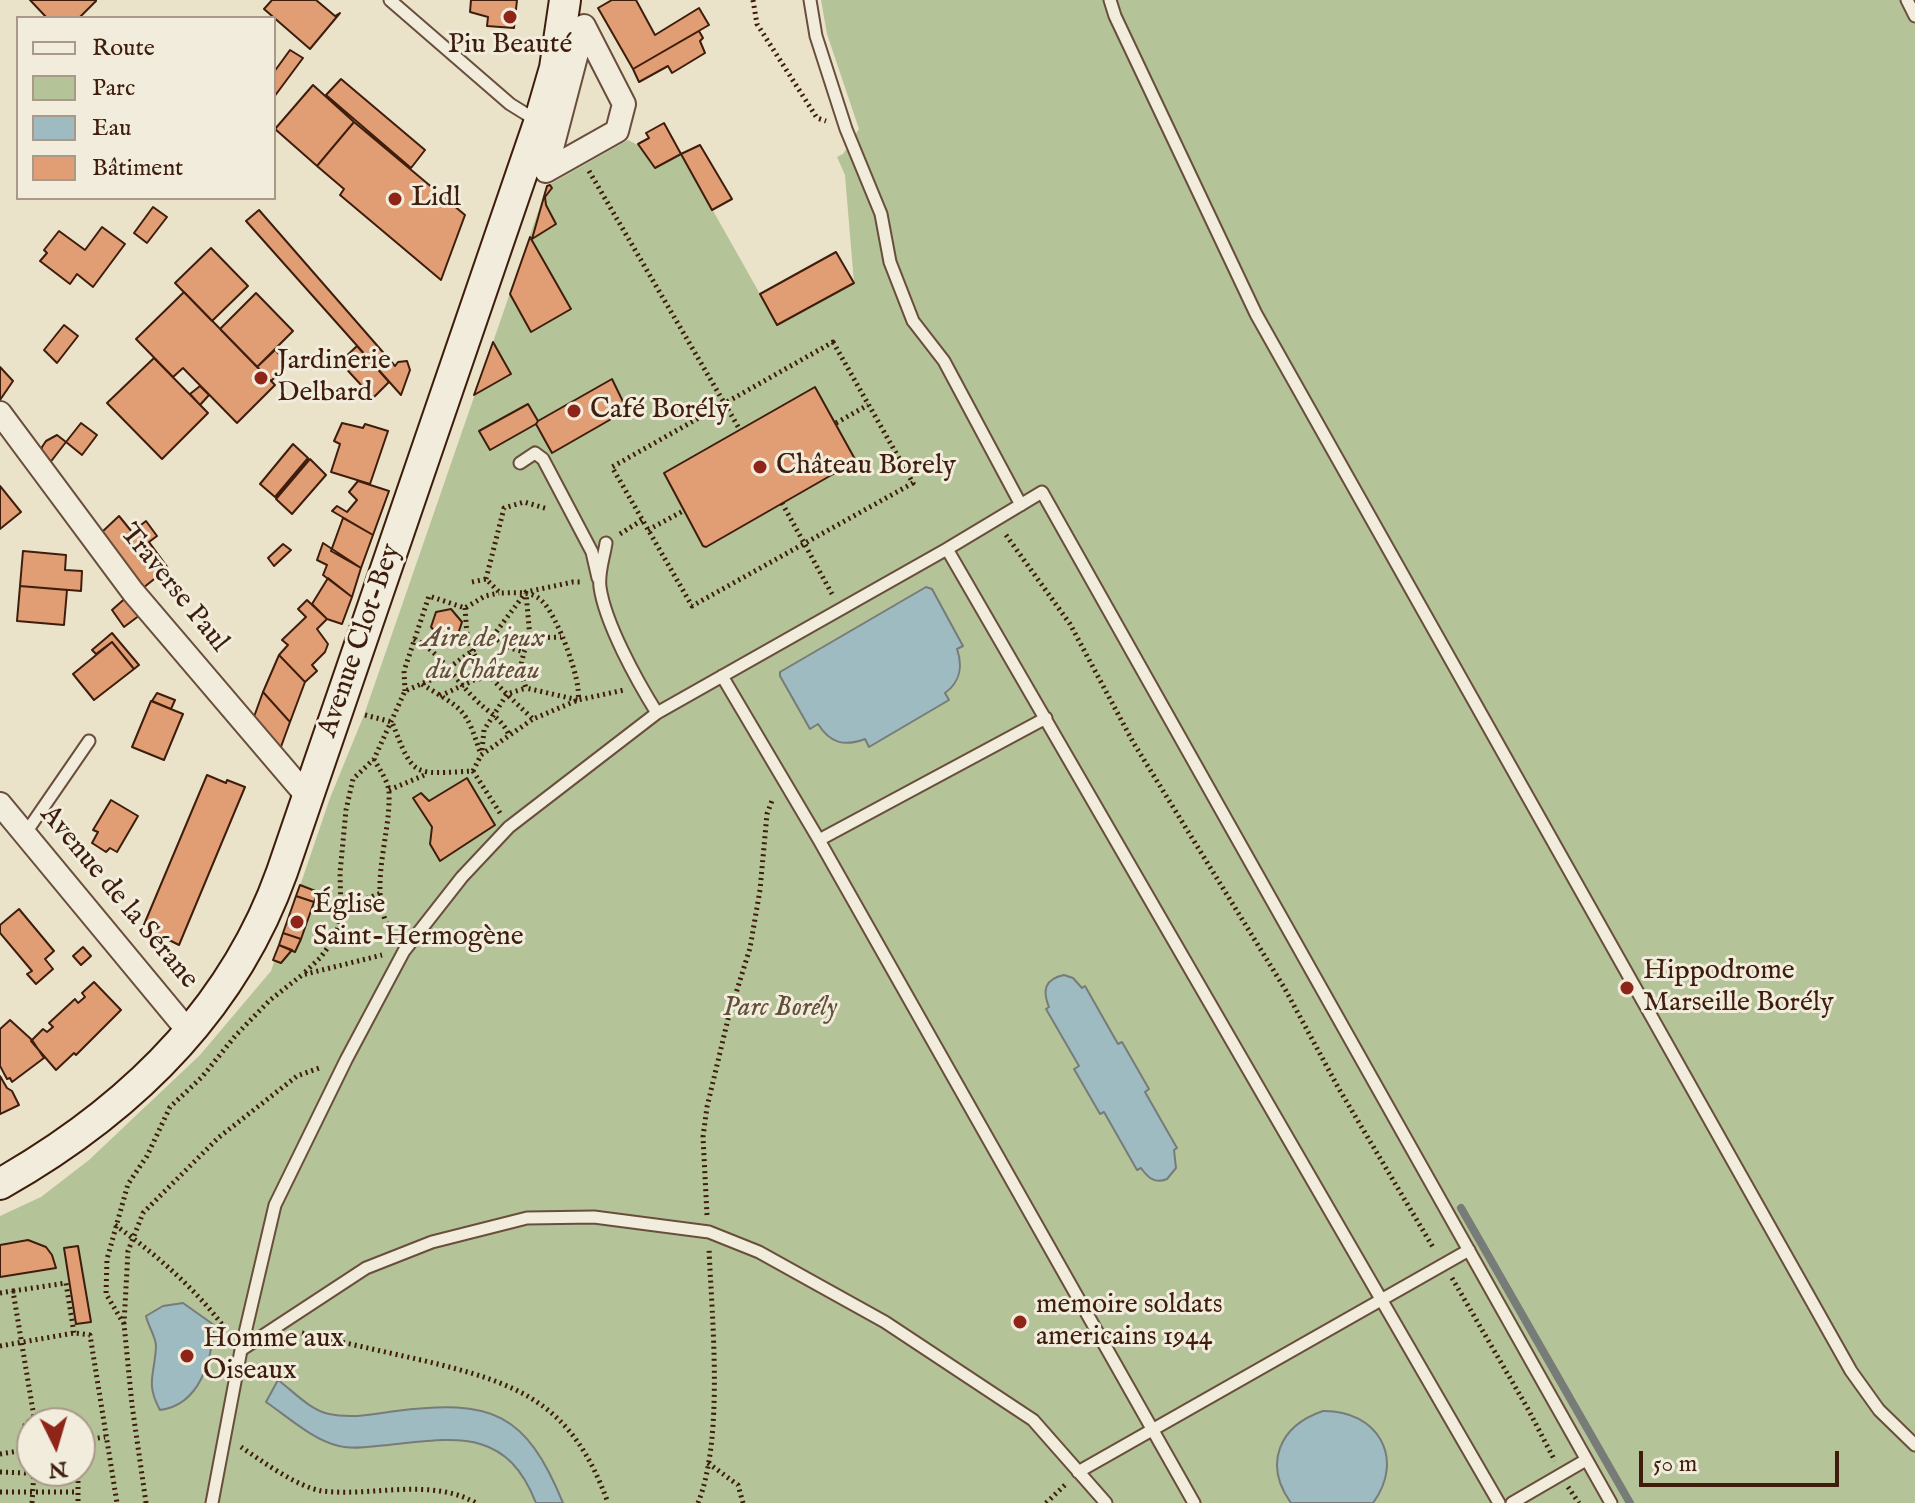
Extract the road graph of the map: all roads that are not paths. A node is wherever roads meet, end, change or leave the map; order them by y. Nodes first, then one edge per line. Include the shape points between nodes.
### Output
1 (390, 0) edge
2 (565, 0) edge
3 (810, 0) edge
4 (1110, 0) edge
5 (1907, 0) edge
6 (1915, 16) edge
7 (548, 117) junction
8 (581, 159) junction
9 (0, 413) edge
10 (520, 463) dead end
11 (1021, 505) junction
12 (606, 543) road end
13 (947, 549) junction
14 (599, 583) junction
15 (722, 676) junction
16 (657, 713) junction
17 (1046, 718) junction
18 (89, 741) dead end
19 (307, 796) junction
20 (0, 804) edge
21 (25, 834) junction
22 (819, 840) junction
23 (189, 1032) junction
24 (0, 1184) edge
25 (1469, 1250) junction
26 (1380, 1300) junction
27 (241, 1350) junction
28 (1152, 1429) junction
29 (1915, 1445) edge
30 (1586, 1460) junction
31 (1078, 1472) junction
32 (212, 1503) edge
33 (1106, 1503) edge
34 (1194, 1503) edge
35 (1499, 1503) edge
36 (1512, 1503) edge
37 (1611, 1503) edge

1 - 7 lane via 510,104
2 - 7 street, Avenue Clot-Bey
3 - 11 lane via 816,36 881,214 890,262 913,321 944,361
4 - 29 lane via 1270,339 1851,1371 1879,1410
5 - 6 lane
7 - 8 lane
7 - 8 street via 546,171
7 - 8 street via 584,26 624,104 617,131
7 - 19 street, Avenue Clot-Bey
9 - 19 street, Traverse Paul via 133,592
10 - 14 lane via 535,453 543,459 592,552
11 - 13 lane
11 - 25 lane via 1042,492
12 - 14 lane
13 - 15 lane
13 - 17 lane
14 - 16 lane via 604,605
15 - 16 lane
15 - 22 lane
16 - 27 lane via 509,827 404,951 275,1205
17 - 22 lane
17 - 26 lane
18 - 21 lane
19 - 23 street, Avenue Clot-Bey via 258,929 232,975
20 - 21 street, Avenue de la Sérane
21 - 23 street, Avenue de la Sérane
22 - 28 lane
23 - 24 street, Avenue Clot-Bey via 110,1112
25 - 26 lane
25 - 30 lane
26 - 28 lane
26 - 35 lane
27 - 31 lane via 366,1268 432,1242 527,1218 594,1217 709,1232 759,1252 885,1322 1033,1420
27 - 32 lane
28 - 31 lane
28 - 34 lane
30 - 36 lane
30 - 37 lane
31 - 33 lane

